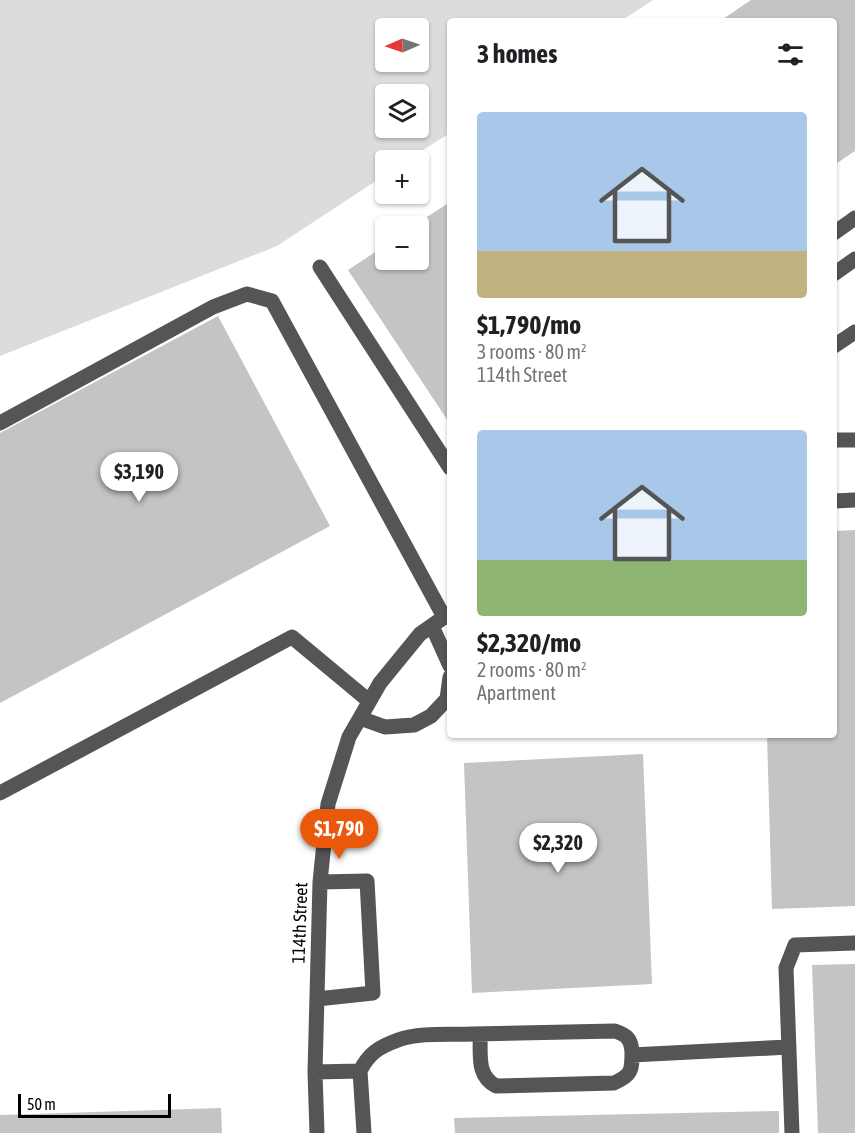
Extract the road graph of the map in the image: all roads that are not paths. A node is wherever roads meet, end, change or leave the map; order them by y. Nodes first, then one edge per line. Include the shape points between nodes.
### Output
1 (855, 218) edge
2 (837, 231) edge
3 (855, 259) edge
4 (320, 267) dead end
5 (837, 272) edge
6 (855, 332) edge
7 (837, 344) edge
8 (0, 423) edge
9 (837, 440) edge
10 (855, 440) edge
11 (447, 463) edge
12 (855, 500) edge
13 (837, 501) edge
14 (442, 618) edge
15 (447, 648) edge
16 (447, 699) edge
17 (369, 701) junction
18 (360, 718) junction
19 (0, 794) edge
20 (321, 882) junction
21 (855, 943) edge
22 (317, 999) junction
23 (480, 1034) junction
24 (789, 1047) junction
25 (632, 1055) junction
26 (360, 1071) junction
27 (315, 1072) junction
28 (317, 1133) edge
29 (364, 1133) edge
30 (792, 1133) edge

1 - 2 street
3 - 5 street
4 - 11 street
6 - 7 street
8 - 14 street via 213,307 247,294 272,301
9 - 10 street
12 - 13 street
14 - 15 street
14 - 17 street, 114th Street via 420,634
16 - 18 street via 431,716 414,725 385,727
17 - 18 street, 114th Street
17 - 19 street via 292,637
18 - 20 street, 114th Street via 349,737 328,804
20 - 22 street, 114th Street
20 - 22 street via 367,881 373,993
21 - 24 street via 795,945 786,968
22 - 27 street, 114th Street
23 - 25 street via 615,1031 632,1042
23 - 25 street via 481,1069 487,1081 496,1086 614,1083 625,1078 632,1068
23 - 26 street via 400,1040 366,1058
24 - 25 street
24 - 30 street
26 - 27 street
26 - 29 street
27 - 28 street, 114th Street

